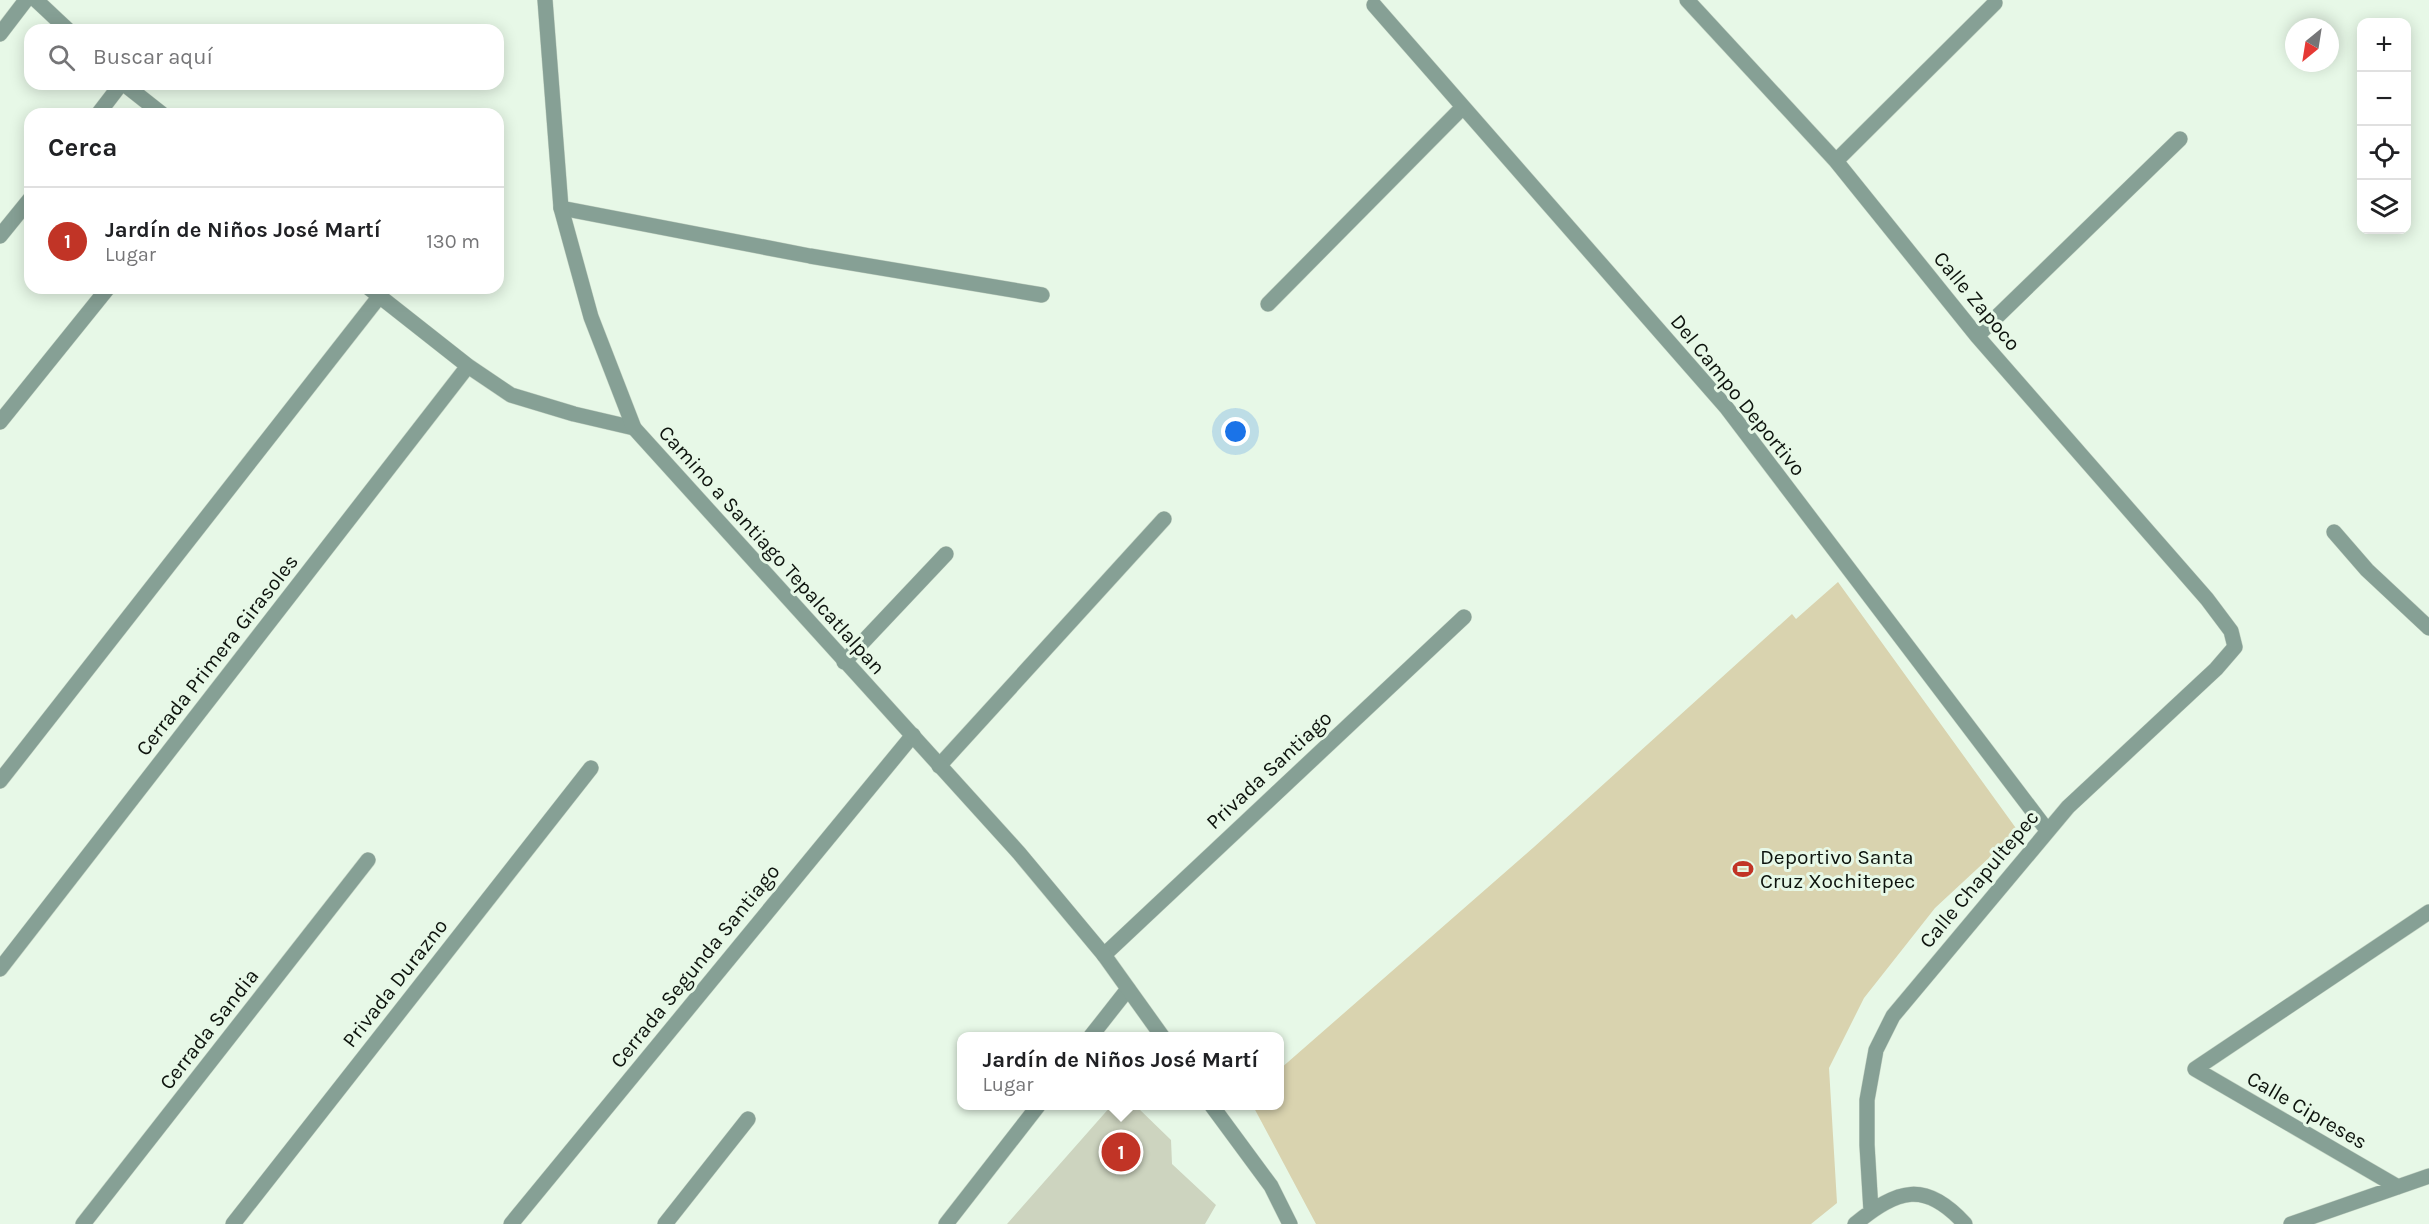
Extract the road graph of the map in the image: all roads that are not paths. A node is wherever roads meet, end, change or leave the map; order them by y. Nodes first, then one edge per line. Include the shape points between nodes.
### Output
1 (26, 0) edge
2 (36, 0) edge
3 (545, 0) edge
4 (1688, 0) edge
5 (1995, 3) dead end
6 (1374, 5) dead end
7 (62, 24) edge
8 (0, 34) edge
9 (118, 90) edge
10 (131, 90) edge
11 (103, 108) edge
12 (154, 108) edge
13 (1462, 108) junction
14 (2180, 139) dead end
15 (1836, 160) junction
16 (24, 206) edge
17 (561, 208) junction
18 (0, 236) edge
19 (103, 294) edge
20 (372, 294) edge
21 (377, 294) edge
22 (1042, 295) dead end
23 (1268, 304) dead end
24 (1977, 336) junction
25 (468, 366) junction
26 (0, 422) edge
27 (634, 428) junction
28 (1164, 519) dead end
29 (2334, 532) dead end
30 (946, 554) dead end
31 (1464, 617) dead end
32 (2429, 628) edge
33 (2231, 631) joint
34 (844, 662) junction
35 (913, 735) junction
36 (939, 766) junction
37 (591, 768) dead end
38 (0, 781) edge
39 (2048, 830) junction
40 (368, 860) dead end
41 (2429, 912) edge
42 (1104, 955) junction
43 (0, 969) edge
44 (1128, 989) junction
45 (1094, 1032) edge
46 (1159, 1032) edge
47 (1035, 1110) edge
48 (1215, 1110) edge
49 (748, 1119) dead end
50 (2429, 1176) edge
51 (2398, 1187) junction
52 (1871, 1211) junction
53 (83, 1224) edge
54 (233, 1224) edge
55 (511, 1224) edge
56 (665, 1224) edge
57 (946, 1224) edge
58 (1290, 1224) edge
59 (1855, 1224) edge
60 (1965, 1224) edge
61 (2291, 1224) edge

1 - 8 street
2 - 7 street
3 - 17 street, Camino a Santiago Tepalcatlalpan
4 - 15 street, Calle Zapoco
5 - 15 street
6 - 13 street, Del Campo Deportivo
9 - 11 street
10 - 12 street
13 - 23 street
13 - 39 street, Del Campo Deportivo via 1726,407
14 - 24 street
15 - 24 street, Calle Zapoco
16 - 18 street
17 - 22 street
17 - 27 street, Camino a Santiago Tepalcatlalpan via 591,316
19 - 26 street
20 - 38 street
21 - 25 street
24 - 33 street, Calle Zapoco
25 - 27 street via 511,395
25 - 43 street, Cerrada Primera Girasoles
27 - 34 street, Camino a Santiago Tepalcatlalpan
28 - 36 street
29 - 32 street via 2367,570
30 - 34 street
31 - 42 street, Privada Santiago
33 - 39 street, Calle Chapultepec via 2235,647 2216,669
34 - 35 street, Camino a Santiago Tepalcatlalpan
35 - 36 street, Camino a Santiago Tepalcatlalpan
35 - 55 street, Cerrada Segunda Santiago
36 - 42 street, Camino a Santiago Tepalcatlalpan via 1019,853
37 - 54 street, Privada Durazno
39 - 52 street, Calle Chapultepec via 1893,1016 1876,1050 1867,1100
40 - 53 street, Cerrada Sandia
41 - 51 street, Calle Cipreses via 2195,1069
42 - 44 street, Camino a Santiago Tepalcatlalpan
44 - 45 street
44 - 46 street, Camino a Santiago Tepalcatlalpan
47 - 57 street
48 - 58 street via 1270,1186
49 - 56 street
50 - 51 street
51 - 61 street
52 - 59 street
52 - 60 street via 1903,1194 1925,1194 1953,1211

